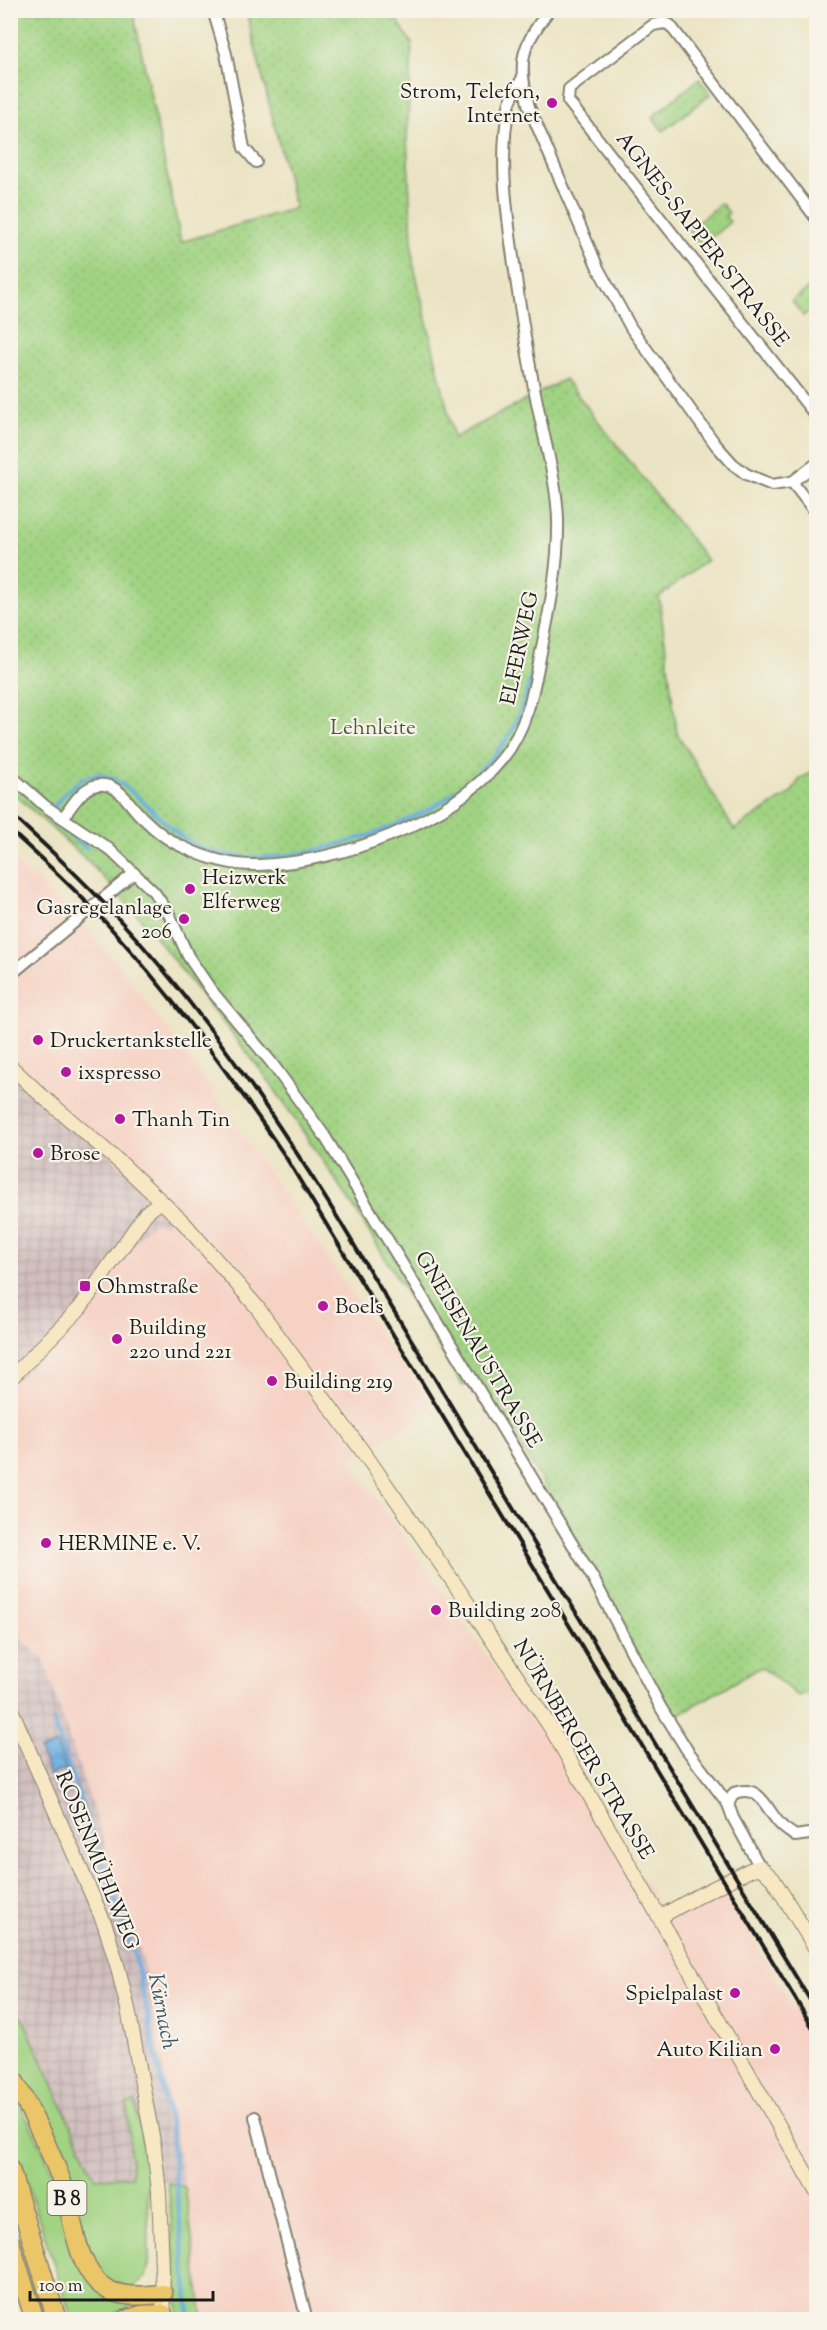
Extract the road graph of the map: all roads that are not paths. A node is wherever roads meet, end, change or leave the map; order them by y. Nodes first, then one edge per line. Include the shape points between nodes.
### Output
1 (213, 10) edge
2 (549, 10) edge
3 (522, 79) junction
4 (256, 162) dead end
5 (816, 218) edge
6 (816, 416) edge
7 (816, 464) edge
8 (792, 482) junction
9 (816, 513) edge
10 (10, 775) edge
11 (63, 818) junction
12 (133, 874) junction
13 (10, 975) edge
14 (10, 1066) edge
15 (161, 1200) junction
16 (10, 1379) edge
17 (10, 1707) edge
18 (728, 1804) junction
19 (816, 1833) edge
20 (760, 1867) junction
21 (660, 1917) junction
22 (816, 1949) edge
23 (10, 2073) edge
24 (255, 2117) dead end
25 (10, 2170) edge
26 (816, 2191) edge
27 (10, 2242) edge
28 (163, 2294) junction
29 (164, 2317) edge
30 (35, 2319) edge
31 (57, 2319) edge
32 (125, 2319) edge
33 (308, 2319) edge

1 - 4 street via 226,54 244,148
2 - 3 street via 528,43
3 - 8 street via 529,107 597,268 631,328 733,464 772,485
3 - 11 street, ELFERWEG via 510,103 506,128 506,208 558,524 547,626 520,731 502,759 460,799 429,818 364,845 295,862 258,866 205,857 161,833 118,791 107,786 88,788
5 - 6 street, AGNES-SAPPER-STRASSE via 670,25 654,25 572,85 567,94 568,101
7 - 8 street
8 - 9 street
10 - 11 street
11 - 12 street via 109,849
12 - 13 street
12 - 18 street, GNEISENAUSTRASSE via 154,892 211,990 271,1062 324,1135 593,1578 687,1750
14 - 15 street, NÜRNBERGER STRASSE
15 - 16 street via 146,1213 72,1318
15 - 21 street, NÜRNBERGER STRASSE via 257,1307 454,1582 551,1728
17 - 28 street, ROSENMÜHLWEG via 105,1925 118,1968 154,2147
18 - 19 street via 734,1793 744,1790 760,1795 779,1823 795,1836
18 - 20 street, GNEISENAUSTRASSE
20 - 21 street
20 - 22 street, GNEISENAUSTRASSE via 773,1879
21 - 26 street, NÜRNBERGER STRASSE
23 - 28 highway, B 8 via 37,2122 63,2185 91,2276 117,2294
24 - 33 street
25 - 31 highway, B 8
27 - 30 highway
28 - 29 street, ROSENMÜHLWEG
29 - 32 highway via 141,2315

